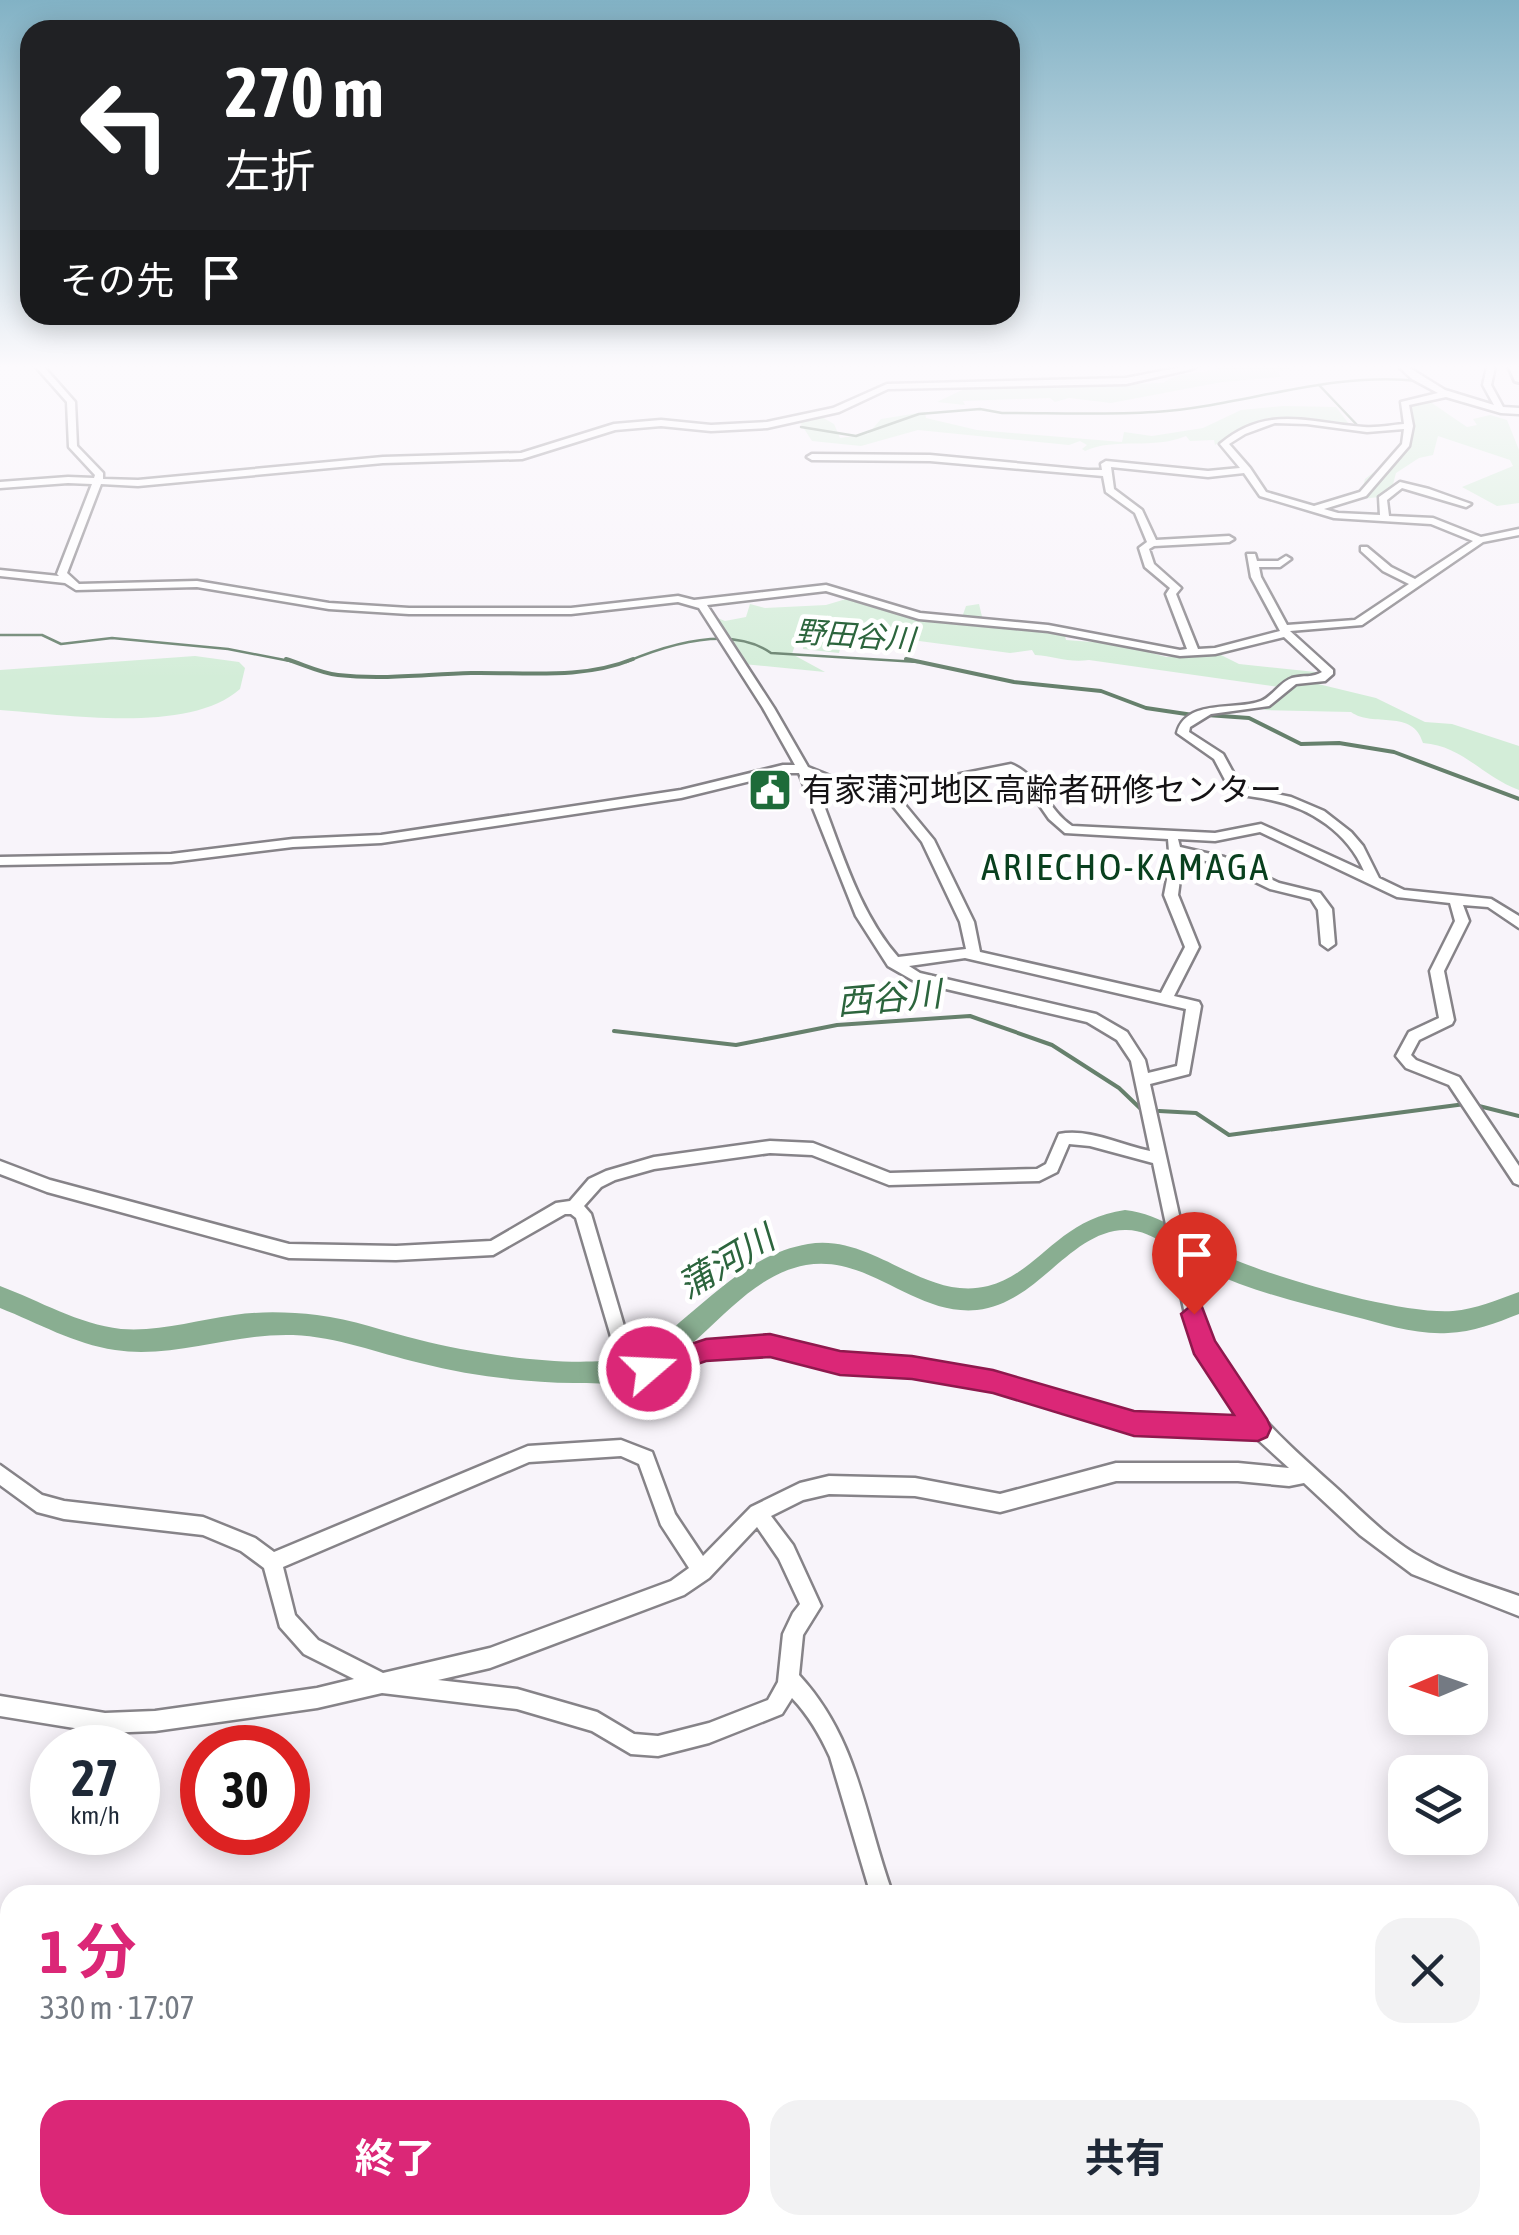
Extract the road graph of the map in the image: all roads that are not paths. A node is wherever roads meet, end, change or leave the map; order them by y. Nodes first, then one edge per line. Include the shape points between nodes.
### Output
1 (98, 471) edge
2 (229, 471) edge
3 (1087, 471) edge
4 (1180, 471) edge
5 (1234, 471) edge
6 (1248, 471) edge
7 (1383, 471) edge
8 (1107, 473) joint
9 (100, 481) junction
10 (0, 486) edge
11 (1466, 504) dead end
12 (1318, 508) junction
13 (1385, 518) junction
14 (1519, 532) edge
15 (1229, 539) dead end
16 (1480, 540) junction
17 (1152, 543) junction
18 (1364, 549) dead end
19 (1286, 558) dead end
20 (0, 573) edge
21 (64, 580) junction
22 (1417, 584) junction
23 (700, 606) junction
24 (1286, 630) junction
25 (1194, 652) junction
26 (802, 768) junction
27 (887, 792) junction
28 (1173, 843) junction
29 (0, 861) edge
30 (1374, 881) junction
31 (1456, 903) junction
32 (1519, 923) edge
33 (1328, 944) dead end
34 (974, 954) junction
35 (892, 963) junction
36 (1165, 1000) junction
37 (1142, 1080) junction
38 (1161, 1158) junction
39 (0, 1167) edge
40 (1519, 1179) edge
41 (574, 1207) junction
42 (1258, 1428) junction
43 (0, 1474) edge
44 (1307, 1474) junction
45 (758, 1514) junction
46 (272, 1562) junction
47 (702, 1571) junction
48 (1519, 1606) edge
49 (791, 1682) junction
50 (385, 1684) junction
51 (0, 1706) edge
52 (879, 1885) edge

1 - 9 street
2 - 9 street
3 - 8 street
4 - 5 street
6 - 12 street via 1262,494
7 - 12 street via 1363,494
8 - 17 street via 1108,490 1139,512
9 - 10 street
9 - 21 street via 63,566
11 - 13 street via 1424,486 1400,484 1382,499
12 - 13 street via 1337,516
13 - 16 street via 1433,522
14 - 16 street
15 - 17 street
16 - 22 street
17 - 25 street via 1143,556 1176,588 1170,594
18 - 22 street
19 - 24 street via 1280,564 1252,560
20 - 21 street
21 - 23 street via 97,589 219,586 390,611 572,611 672,599
22 - 24 street via 1358,622
23 - 25 street via 826,588 919,616
23 - 26 street
24 - 25 street
24 - 30 street via 1328,674 1293,681 1257,706 1199,716 1184,725 1186,738 1223,762 1232,787 1287,800 1338,825 1359,844
26 - 27 street via 849,790
26 - 29 street via 680,794 380,839 170,858
26 - 35 street via 873,936
27 - 28 street via 1010,768 1024,775 1056,822 1070,830
27 - 34 street via 928,840 967,922
28 - 30 street via 1261,828
28 - 33 street via 1315,896 1326,909
28 - 36 street via 1170,895 1192,948
30 - 31 street via 1402,894
31 - 32 street via 1491,903
31 - 40 street via 1462,921 1436,971 1447,1020 1414,1036 1403,1056 1446,1075
34 - 35 street
34 - 36 street
35 - 37 street via 916,977 1091,1018 1122,1036
36 - 37 street via 1194,1006 1188,1062 1178,1075
37 - 38 street
38 - 41 street via 1087,1137 1064,1138 1052,1168 1039,1175 889,1179 813,1149 770,1147 611,1174
38 - 42 street via 1203,1346
39 - 41 street via 47,1186 309,1253 493,1248
41 - 42 street via 583,1214 620,1342 631,1362 649,1369 706,1350 770,1346 840,1363 993,1382 1134,1423
42 - 44 street
43 - 46 street via 37,1502 203,1526
44 - 45 street via 1116,1472 1000,1503 916,1487 829,1485
44 - 48 street via 1419,1568
45 - 47 street
45 - 49 street via 786,1552 811,1606 789,1638
46 - 47 street via 528,1454 621,1448 646,1458 668,1519
46 - 50 street via 287,1620 299,1633
47 - 50 street via 626,1610 490,1658
49 - 50 street via 774,1708 658,1746 631,1744 597,1722 516,1698
49 - 52 street via 808,1696 840,1756
50 - 51 street via 155,1721 105,1722

